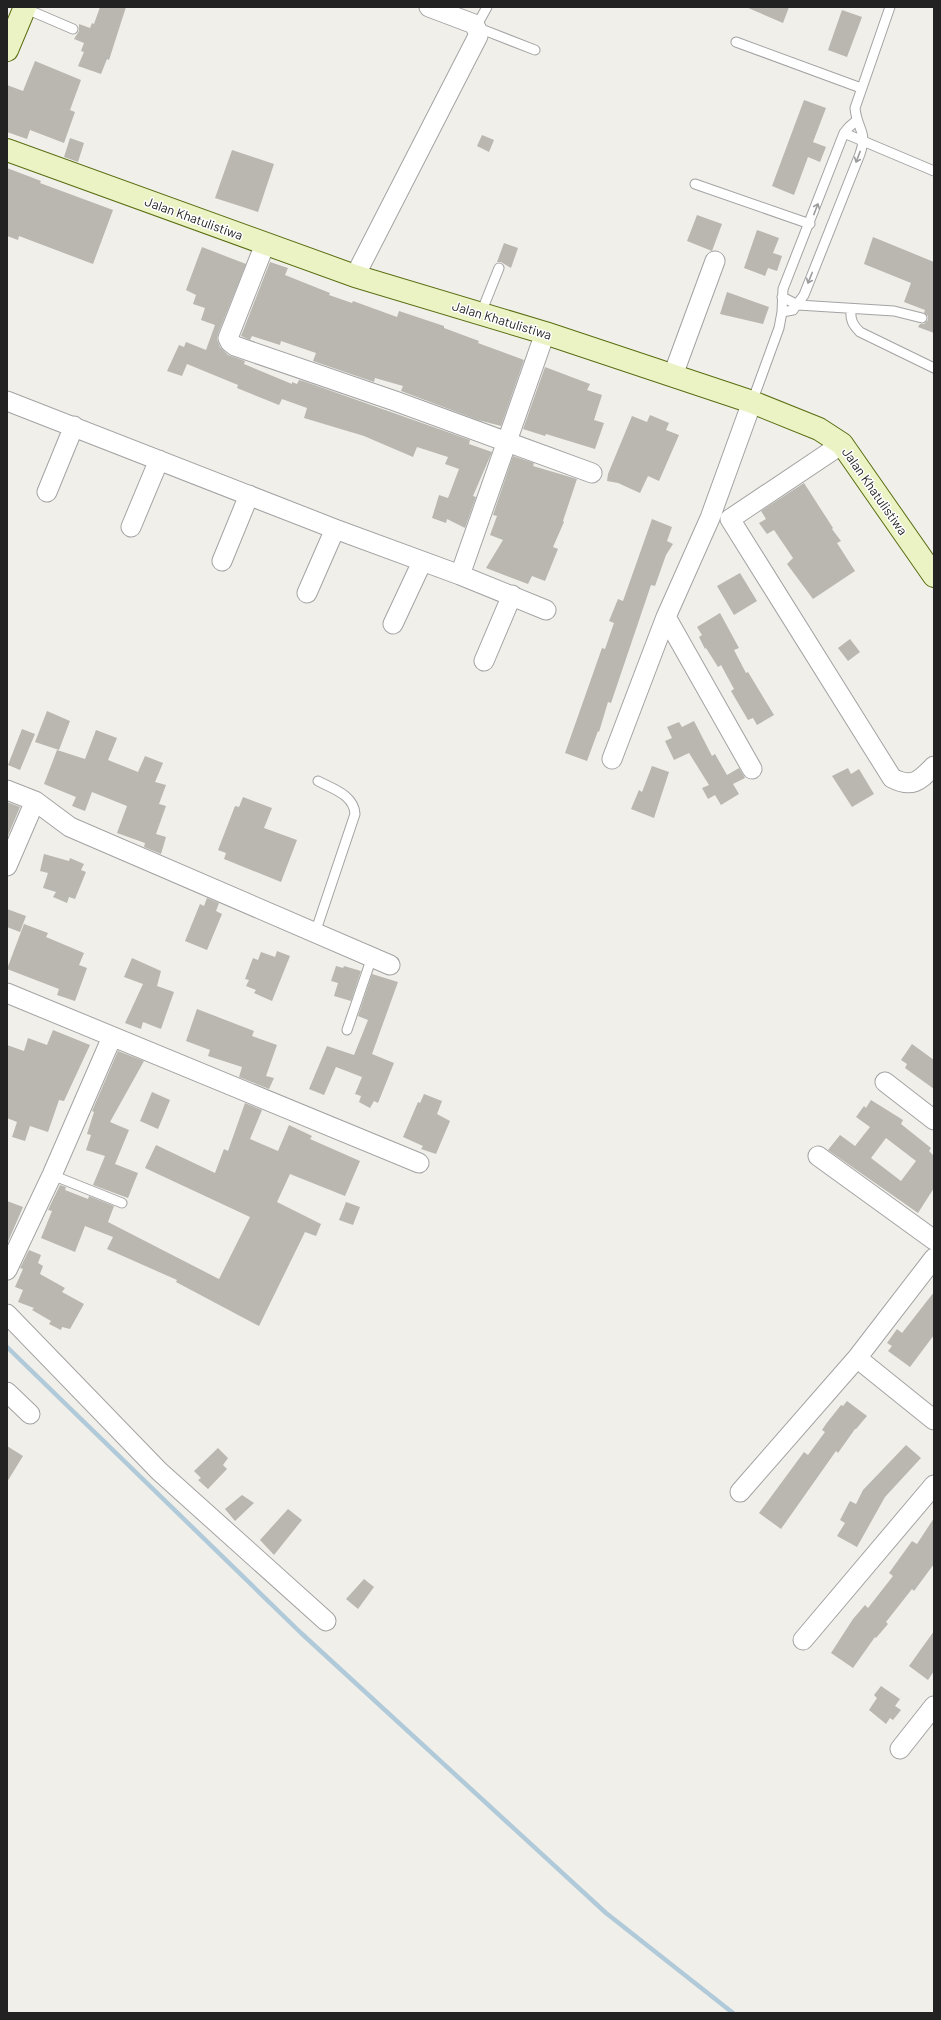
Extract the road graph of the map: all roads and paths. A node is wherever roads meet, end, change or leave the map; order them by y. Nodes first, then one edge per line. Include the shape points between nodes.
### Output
1 (25, 7) edge
2 (429, 7) edge
3 (487, 7) edge
4 (890, 7) edge
5 (476, 27) junction
6 (74, 29) dead end
7 (736, 42) dead end
8 (7, 49) edge
9 (535, 50) dead end
10 (861, 88) junction
11 (856, 121) junction
12 (844, 133) junction
13 (864, 142) junction
14 (7, 150) edge
15 (934, 171) edge
16 (696, 184) dead end
17 (810, 224) junction
18 (265, 244) junction
19 (715, 261) dead end
20 (499, 268) dead end
21 (355, 276) junction
22 (782, 297) junction
23 (798, 305) junction
24 (851, 310) junction
25 (782, 312) junction
26 (481, 314) junction
27 (922, 318) dead end
28 (545, 333) junction
29 (934, 368) edge
30 (672, 375) junction
31 (7, 401) edge
32 (752, 402) junction
33 (74, 426) junction
34 (507, 443) junction
35 (842, 444) junction
36 (159, 460) junction
37 (592, 473) dead end
38 (47, 492) dead end
39 (250, 495) junction
40 (710, 518) junction
41 (730, 519) junction
42 (131, 527) dead end
43 (335, 529) junction
44 (222, 561) dead end
45 (422, 562) junction
46 (460, 575) junction
47 (934, 576) edge
48 (306, 593) dead end
49 (512, 595) junction
50 (546, 610) dead end
51 (666, 617) junction
52 (394, 624) dead end
53 (484, 661) dead end
54 (612, 760) dead end
55 (934, 766) edge
56 (752, 769) dead end
57 (318, 781) dead end
58 (7, 790) edge
59 (35, 801) junction
60 (7, 866) edge
61 (315, 933) junction
62 (372, 957) junction
63 (390, 965) dead end
64 (7, 993) edge
65 (347, 1030) dead end
66 (112, 1037) junction
67 (885, 1082) dead end
68 (934, 1120) edge
69 (818, 1156) dead end
70 (419, 1163) dead end
71 (52, 1175) junction
72 (122, 1203) dead end
73 (934, 1240) edge
74 (934, 1258) edge
75 (7, 1270) edge
76 (7, 1314) edge
77 (857, 1358) junction
78 (7, 1392) edge
79 (30, 1414) dead end
80 (934, 1420) edge
81 (934, 1485) edge
82 (740, 1492) dead end
83 (326, 1621) dead end
84 (803, 1640) dead end
85 (934, 1706) edge
86 (900, 1749) dead end

1 - 6 lane
1 - 8 street
2 - 5 street
3 - 5 lane
4 - 10 lane
5 - 9 lane
5 - 21 street via 478,32 475,41
7 - 10 lane
10 - 11 lane via 855,108
11 - 12 lane
11 - 13 lane via 864,135
12 - 13 lane
17 -> 12 lane
13 - 15 lane
13 -> 23 lane
14 - 18 street, Jalan Khatulistiwa
16 - 17 lane
17 - 22 lane
18 - 21 street, Jalan Khatulistiwa
18 - 34 street via 228,338 230,342 235,346
19 - 30 street
20 - 26 lane
21 - 26 street, Jalan Khatulistiwa
22 - 23 lane
22 - 25 lane
23 - 24 lane
23 - 25 lane via 793,310
24 - 27 lane via 894,311
24 - 29 lane via 850,317 860,332
25 - 32 lane via 779,328
26 - 28 street, Jalan Khatulistiwa
28 - 30 street, Jalan Khatulistiwa
28 - 34 street
30 - 32 street, Jalan Khatulistiwa
31 - 33 street
32 - 35 street, Jalan Khatulistiwa via 819,429
32 - 40 street
33 - 36 street
33 - 38 street
34 - 37 street
34 - 46 street
35 - 41 street
35 - 47 street, Jalan Khatulistiwa
36 - 39 street
36 - 42 street
39 - 43 street
39 - 44 street
40 - 41 street
40 - 51 street
41 - 55 street via 892,778 900,782 914,782
43 - 45 street
43 - 48 street
45 - 46 street
45 - 52 street
46 - 49 street
49 - 50 street
49 - 53 street
51 - 54 street
51 - 56 street
57 - 61 lane via 350,799 355,814
58 - 59 street
59 - 60 street
59 - 61 street via 70,827
61 - 62 street
62 - 63 street
62 - 65 lane
64 - 66 street
66 - 70 street
66 - 71 street
67 - 68 street
69 - 73 street
71 - 72 lane
71 - 75 street
74 - 77 street
76 - 83 street via 159,1471
77 - 80 street
77 - 82 street
78 - 79 street
81 - 84 street
85 - 86 street

